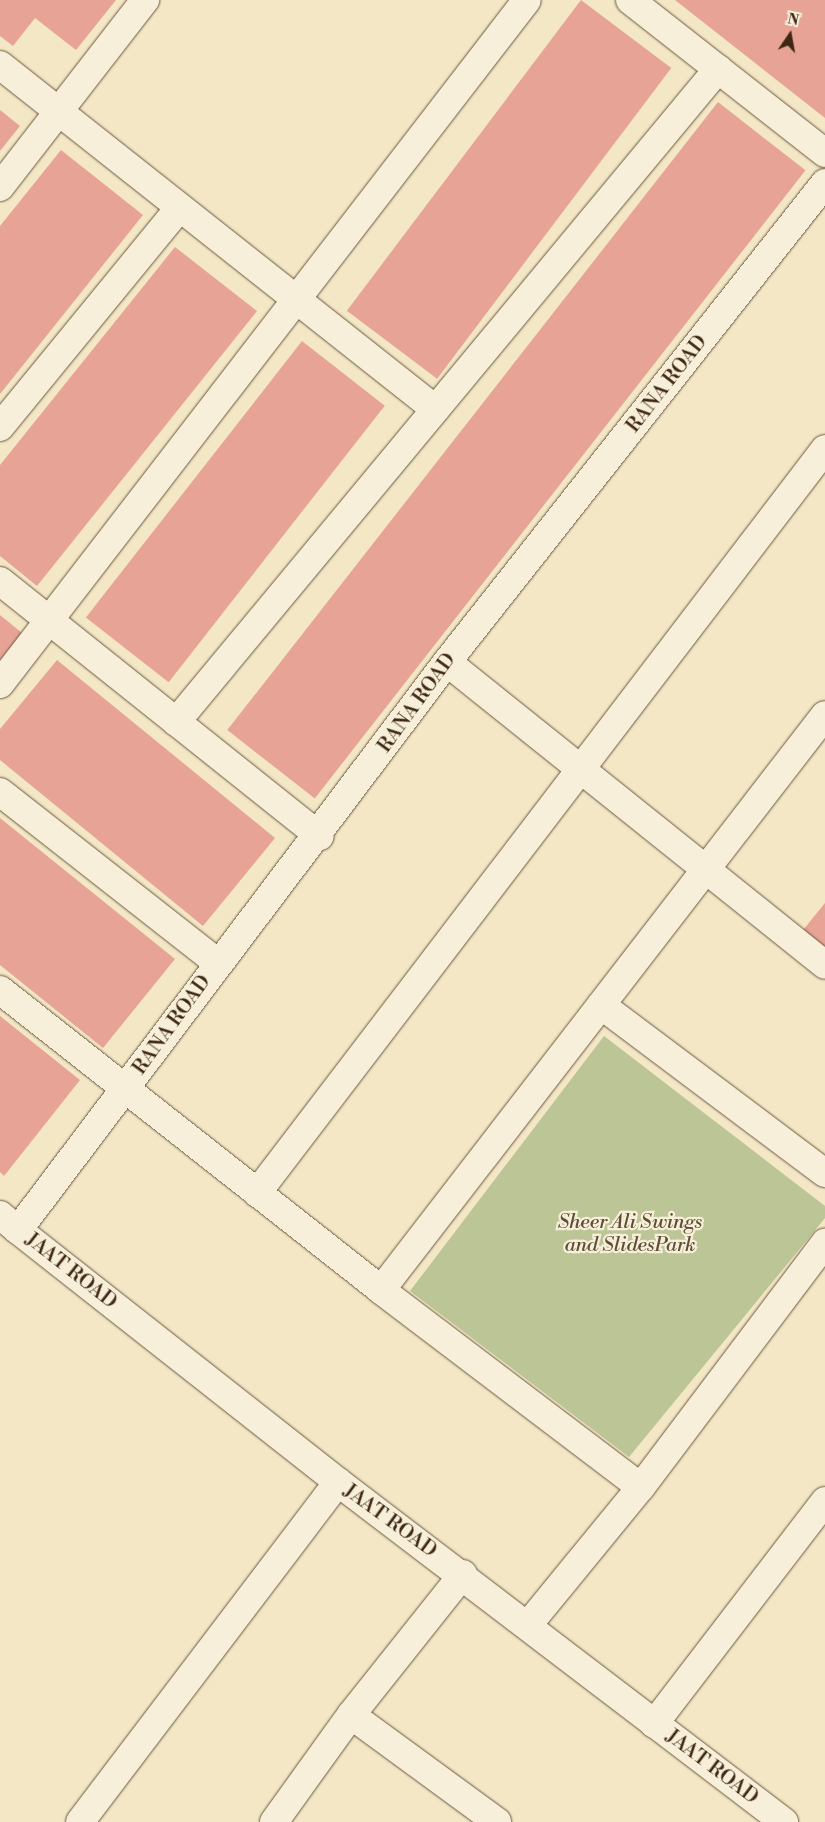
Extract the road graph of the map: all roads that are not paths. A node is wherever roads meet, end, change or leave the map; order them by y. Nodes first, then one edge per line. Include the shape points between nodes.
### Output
1 (145, 0) edge
2 (527, 0) edge
3 (630, 0) edge
4 (0, 66) edge
5 (718, 69) junction
6 (58, 112) junction
7 (825, 153) edge
8 (825, 183) edge
9 (0, 188) edge
10 (179, 208) junction
11 (295, 302) junction
12 (435, 409) junction
13 (0, 427) edge
14 (825, 449) edge
15 (0, 581) edge
16 (49, 620) junction
17 (447, 662) junction
18 (0, 684) edge
19 (825, 715) edge
20 (176, 722) junction
21 (581, 769) junction
22 (0, 792) edge
23 (320, 836) junction
24 (706, 869) junction
25 (218, 963) junction
26 (825, 965) edge
27 (0, 990) edge
28 (601, 1005) junction
29 (125, 1090) junction
30 (825, 1173) edge
31 (257, 1193) junction
32 (9, 1222) edge
33 (825, 1243) edge
34 (381, 1290) junction
35 (338, 1482) junction
36 (642, 1487) junction
37 (825, 1500) edge
38 (463, 1574) junction
39 (528, 1625) junction
40 (351, 1714) junction
41 (654, 1724) junction
42 (80, 1822) edge
43 (274, 1822) edge
44 (497, 1822) edge
45 (784, 1822) edge

1 - 6 street
2 - 11 street
3 - 5 street
4 - 6 street
5 - 7 street
5 - 12 street
6 - 9 street
6 - 10 street
8 - 17 street, RANA ROAD
10 - 11 street
10 - 13 street
11 - 12 street
11 - 16 street
12 - 20 street
14 - 21 street
15 - 16 street
16 - 18 street
16 - 20 street
17 - 21 street
17 - 23 street, RANA ROAD
19 - 24 street
20 - 23 street
21 - 24 street
21 - 31 street
22 - 25 street
23 - 25 street, RANA ROAD
24 - 26 street
24 - 28 street
25 - 29 street, RANA ROAD
27 - 29 street
28 - 30 street
28 - 34 street
29 - 31 street
29 - 32 street, RANA ROAD
31 - 34 street
32 - 35 street, JAAT ROAD
33 - 36 street
34 - 36 street
35 - 38 street, JAAT ROAD
35 - 42 street
36 - 39 street
37 - 41 street
38 - 39 street, JAAT ROAD
38 - 40 street
39 - 41 street, JAAT ROAD
40 - 43 street
40 - 44 street
41 - 45 street, JAAT ROAD

